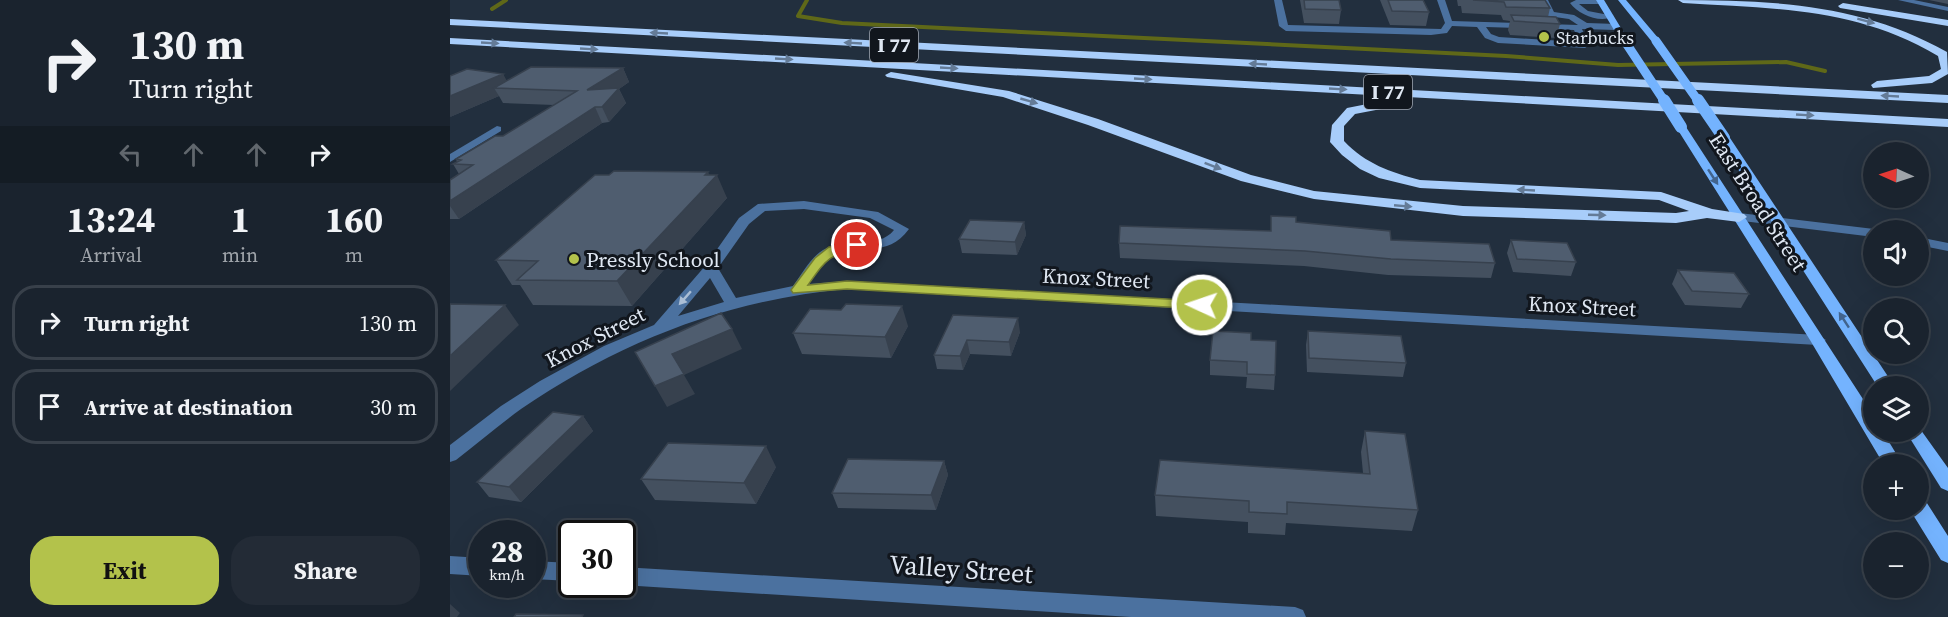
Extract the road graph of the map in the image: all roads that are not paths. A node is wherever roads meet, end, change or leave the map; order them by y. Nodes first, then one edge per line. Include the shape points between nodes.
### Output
1 (1278, 0) edge
2 (1441, 0) edge
3 (1544, 0) edge
4 (1622, 0) edge
5 (1683, 0) edge
6 (1783, 0) edge
7 (1902, 0) edge
8 (1601, 1) edge
9 (1948, 9) edge
10 (1610, 16) junction
11 (450, 22) edge
12 (1449, 23) junction
13 (1948, 23) edge
14 (1480, 24) junction
15 (1581, 27) junction
16 (1616, 27) junction
17 (450, 41) edge
18 (827, 62) junction
19 (1337, 68) junction
20 (1948, 99) edge
21 (1778, 114) junction
22 (1948, 123) edge
23 (497, 129) dead end
24 (450, 159) edge
25 (1707, 213) junction
26 (1739, 217) junction
27 (1780, 222) junction
28 (1863, 232) edge
29 (1929, 243) edge
30 (1948, 247) edge
31 (711, 268) junction
32 (797, 290) junction
33 (732, 303) junction
34 (660, 327) junction
35 (1818, 340) junction
36 (1880, 376) edge
37 (1863, 414) edge
38 (1921, 442) edge
39 (450, 455) edge
40 (1948, 483) edge
41 (1927, 520) edge
42 (1948, 554) edge
43 (450, 565) edge
44 (468, 566) edge
45 (636, 577) edge
46 (1295, 617) edge

1 - 12 street via 1286,28 1431,32 1444,31
2 - 12 street
3 - 15 street via 1551,14 1570,16
4 - 27 main road, East Broad Street, bridge via 1656,41
5 -> 19 highway via 1788,8 1861,20 1928,44 1943,54 1947,69 1932,79 1866,85
6 - 13 highway via 1858,7
7 - 9 street
8 - 10 main road, East Broad Street
8 - 10 street via 1574,3 1585,14
10 - 16 main road, East Broad Street
19 -> 11 highway, I 77
12 - 14 street
14 - 15 street
14 - 15 street via 1488,36 1498,40 1585,45
15 - 16 street
16 -> 26 main road, East Broad Street, bridge
17 -> 18 highway, I 77
18 -> 21 highway, I 77
18 -> 25 highway via 1005,94 1246,178 1314,195 1463,211 1676,218
20 -> 19 highway, I 77
21 -> 22 highway, I 77
25 -> 21 highway via 1661,196 1420,184 1382,174 1352,159 1337,142 1338,125 1351,111 1409,100
23 - 24 street
25 - 26 highway
26 - 27 street
26 - 35 main road, East Broad Street
27 - 28 street
36 -> 27 main road, East Broad Street
29 - 30 street
31 - 32 street via 744,221 762,207 804,205 873,214 902,229 897,238 883,245 833,250 819,261
31 - 33 street
31 -> 34 street
32 - 33 street, Knox Street
32 - 35 street, Knox Street via 847,285
33 - 34 street, Knox Street
34 - 39 street, Knox Street via 582,363 514,405
35 - 37 main road, East Broad Street
38 - 40 main road
41 - 42 main road
43 - 44 street
45 - 46 street, Valley Street

